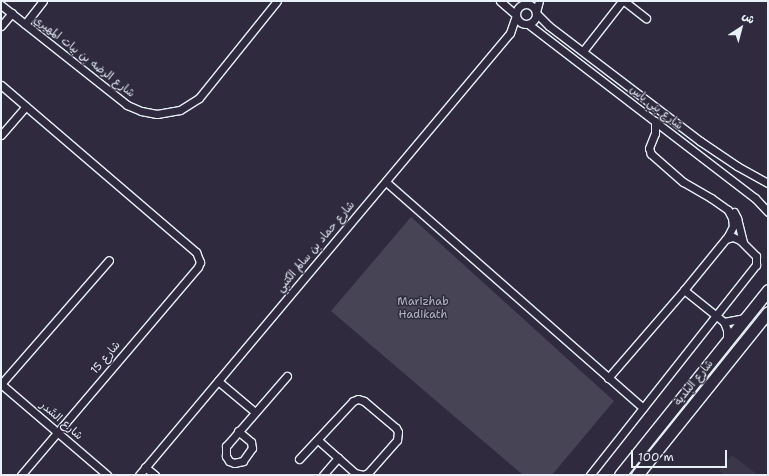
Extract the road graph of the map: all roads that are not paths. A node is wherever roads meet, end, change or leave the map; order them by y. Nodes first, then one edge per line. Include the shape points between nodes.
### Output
1 (43, 1) edge
2 (277, 1) edge
3 (500, 1) edge
4 (539, 1) edge
5 (623, 1) edge
6 (525, 3) edge
7 (1, 5) edge
8 (12, 13) junction
9 (536, 13) junction
10 (516, 16) junction
11 (646, 18) dead end
12 (25, 24) junction
13 (527, 24) junction
14 (1, 26) edge
15 (510, 33) junction
16 (583, 51) junction
17 (1, 85) edge
18 (26, 106) junction
19 (655, 121) junction
20 (669, 132) junction
21 (1, 135) edge
22 (654, 137) junction
23 (386, 182) junction
24 (768, 183) edge
25 (718, 203) junction
26 (768, 212) edge
27 (726, 239) junction
28 (743, 243) junction
29 (109, 260) dead end
30 (684, 290) junction
31 (768, 290) edge
32 (768, 312) edge
33 (717, 316) junction
34 (746, 317) junction
35 (724, 322) junction
36 (726, 343) junction
37 (287, 376) dead end
38 (608, 378) junction
39 (218, 382) junction
40 (1, 384) edge
41 (643, 408) junction
42 (255, 412) junction
43 (238, 431) junction
44 (57, 432) junction
45 (318, 440) junction
46 (338, 458) junction
47 (299, 459) dead end
48 (145, 467) junction
49 (21, 475) edge
50 (107, 475) edge
51 (139, 475) edge
52 (155, 475) edge
53 (323, 475) edge
54 (590, 475) edge
55 (620, 475) edge
56 (637, 475) edge

1 - 12 street
2 - 12 street, شارع الرضه بن بيات المهيري via 200,98 180,110 164,113 141,111 127,105
3 - 10 street
4 - 9 street
5 - 11 street
5 - 16 street
6 - 9 street via 532,6
6 - 10 street via 519,7
7 - 8 street, شارع الرضه بن بيات المهيري
8 - 12 street, شارع الرضه بن بيات المهيري
8 - 14 street
9 - 13 street via 534,20
9 - 16 street, شارع بني ياس
10 - 13 street via 519,21
10 - 15 street, شارع حماد بن سالم الكتبي
13 - 15 street, شارع حماد بن سالم الكتبي
13 - 19 street, شارع بني ياس
15 - 23 street, شارع حماد بن سالم الكتبي
16 - 24 street, شارع بني ياس via 700,141
17 - 18 street
18 - 21 street
18 - 44 street, شارع 15 via 196,252 200,259 198,266
19 - 20 street, شارع بني ياس
19 - 22 street
20 - 22 street
20 - 26 street, شارع بني ياس via 755,198
22 - 25 street via 649,144 649,151 656,160 683,182
23 - 38 street
23 - 39 street, شارع حماد بن سالم الكتبي
25 - 27 street via 728,210 733,221
25 - 28 street via 726,205 735,214
27 - 28 street via 733,238
27 - 30 street
28 - 33 street via 756,256 756,265
29 - 40 street
30 - 33 street
30 - 38 street
31 - 34 main road, شارع البلدية
32 - 56 main road, شارع البلدية
33 - 35 street
33 - 41 street
34 - 35 street via 734,322
34 - 36 main road, شارع البلدية
35 - 36 street via 727,330
36 - 55 main road, شارع البلدية
37 - 42 street
38 - 41 street
39 - 42 street
39 - 48 street, شارع حماد بن سالم الكتبي
40 - 44 street, شارع السَّدر
41 - 54 street
42 - 43 street
43 - 43 street via 225,449 227,458 234,463 243,461 252,448 251,442
44 - 49 street, شارع 15
44 - 50 street, شارع السَّدر
45 - 46 street
45 - 46 street via 353,401 358,399 364,400 398,430 397,440 366,474 358,474
45 - 47 street via 308,447
46 - 53 street
48 - 51 street, شارع حماد بن سالم الكتبي
48 - 52 street

